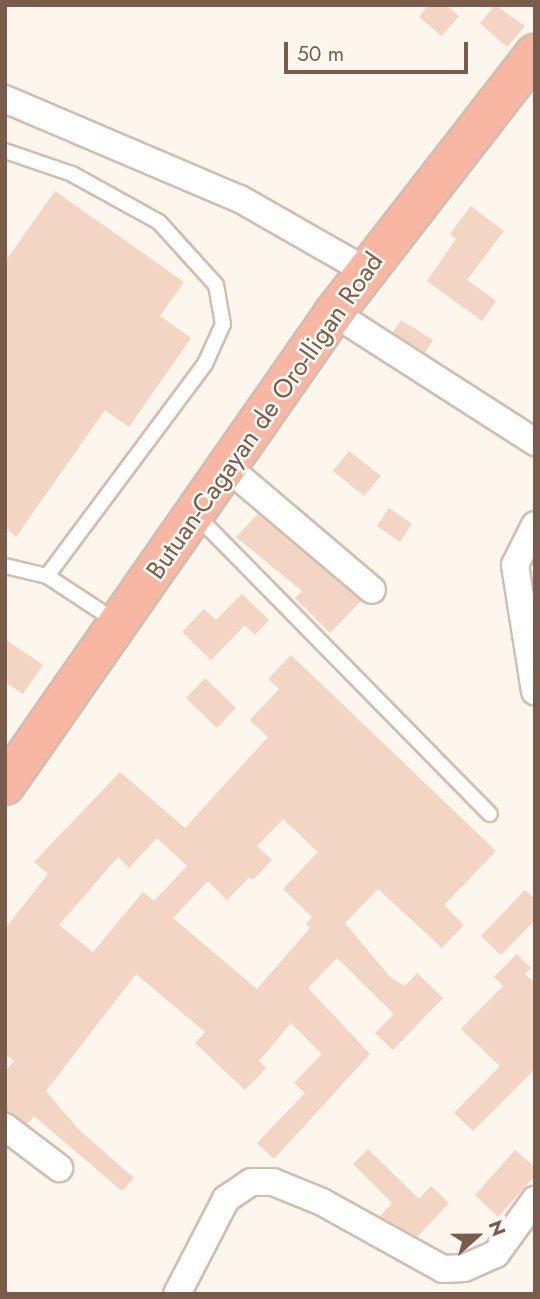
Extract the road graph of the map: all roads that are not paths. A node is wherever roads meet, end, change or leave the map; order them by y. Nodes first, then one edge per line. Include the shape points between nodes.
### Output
1 (535, 54) edge
2 (5, 99) edge
3 (5, 151) edge
4 (366, 271) junction
5 (334, 313) junction
6 (535, 442) edge
7 (227, 467) junction
8 (194, 513) junction
9 (535, 525) edge
10 (5, 566) edge
11 (47, 576) junction
12 (372, 590) dead end
13 (118, 623) junction
14 (535, 691) edge
15 (5, 785) edge
16 (490, 814) dead end
17 (5, 1127) edge
18 (59, 1168) dead end
19 (535, 1200) edge
20 (177, 1294) edge

1 - 4 highway, Butuan-Cagayan de Oro-Iligan Road
2 - 4 street via 240,200
3 - 11 lane via 72,174 159,222 216,285 223,324 205,364
4 - 5 highway, Butuan-Cagayan de Oro-Iligan Road
5 - 6 street
5 - 7 highway, Butuan-Cagayan de Oro-Iligan Road
7 - 8 highway, Butuan-Cagayan de Oro-Iligan Road
7 - 12 street
8 - 13 highway, Butuan-Cagayan de Oro-Iligan Road
8 - 16 lane
9 - 14 street via 522,542 515,565
10 - 11 lane
11 - 13 lane
13 - 15 highway, Butuan-Cagayan de Oro-Iligan Road
17 - 18 street
19 - 20 street via 496,1254 464,1268 443,1269 322,1202 272,1182 251,1182 226,1199

